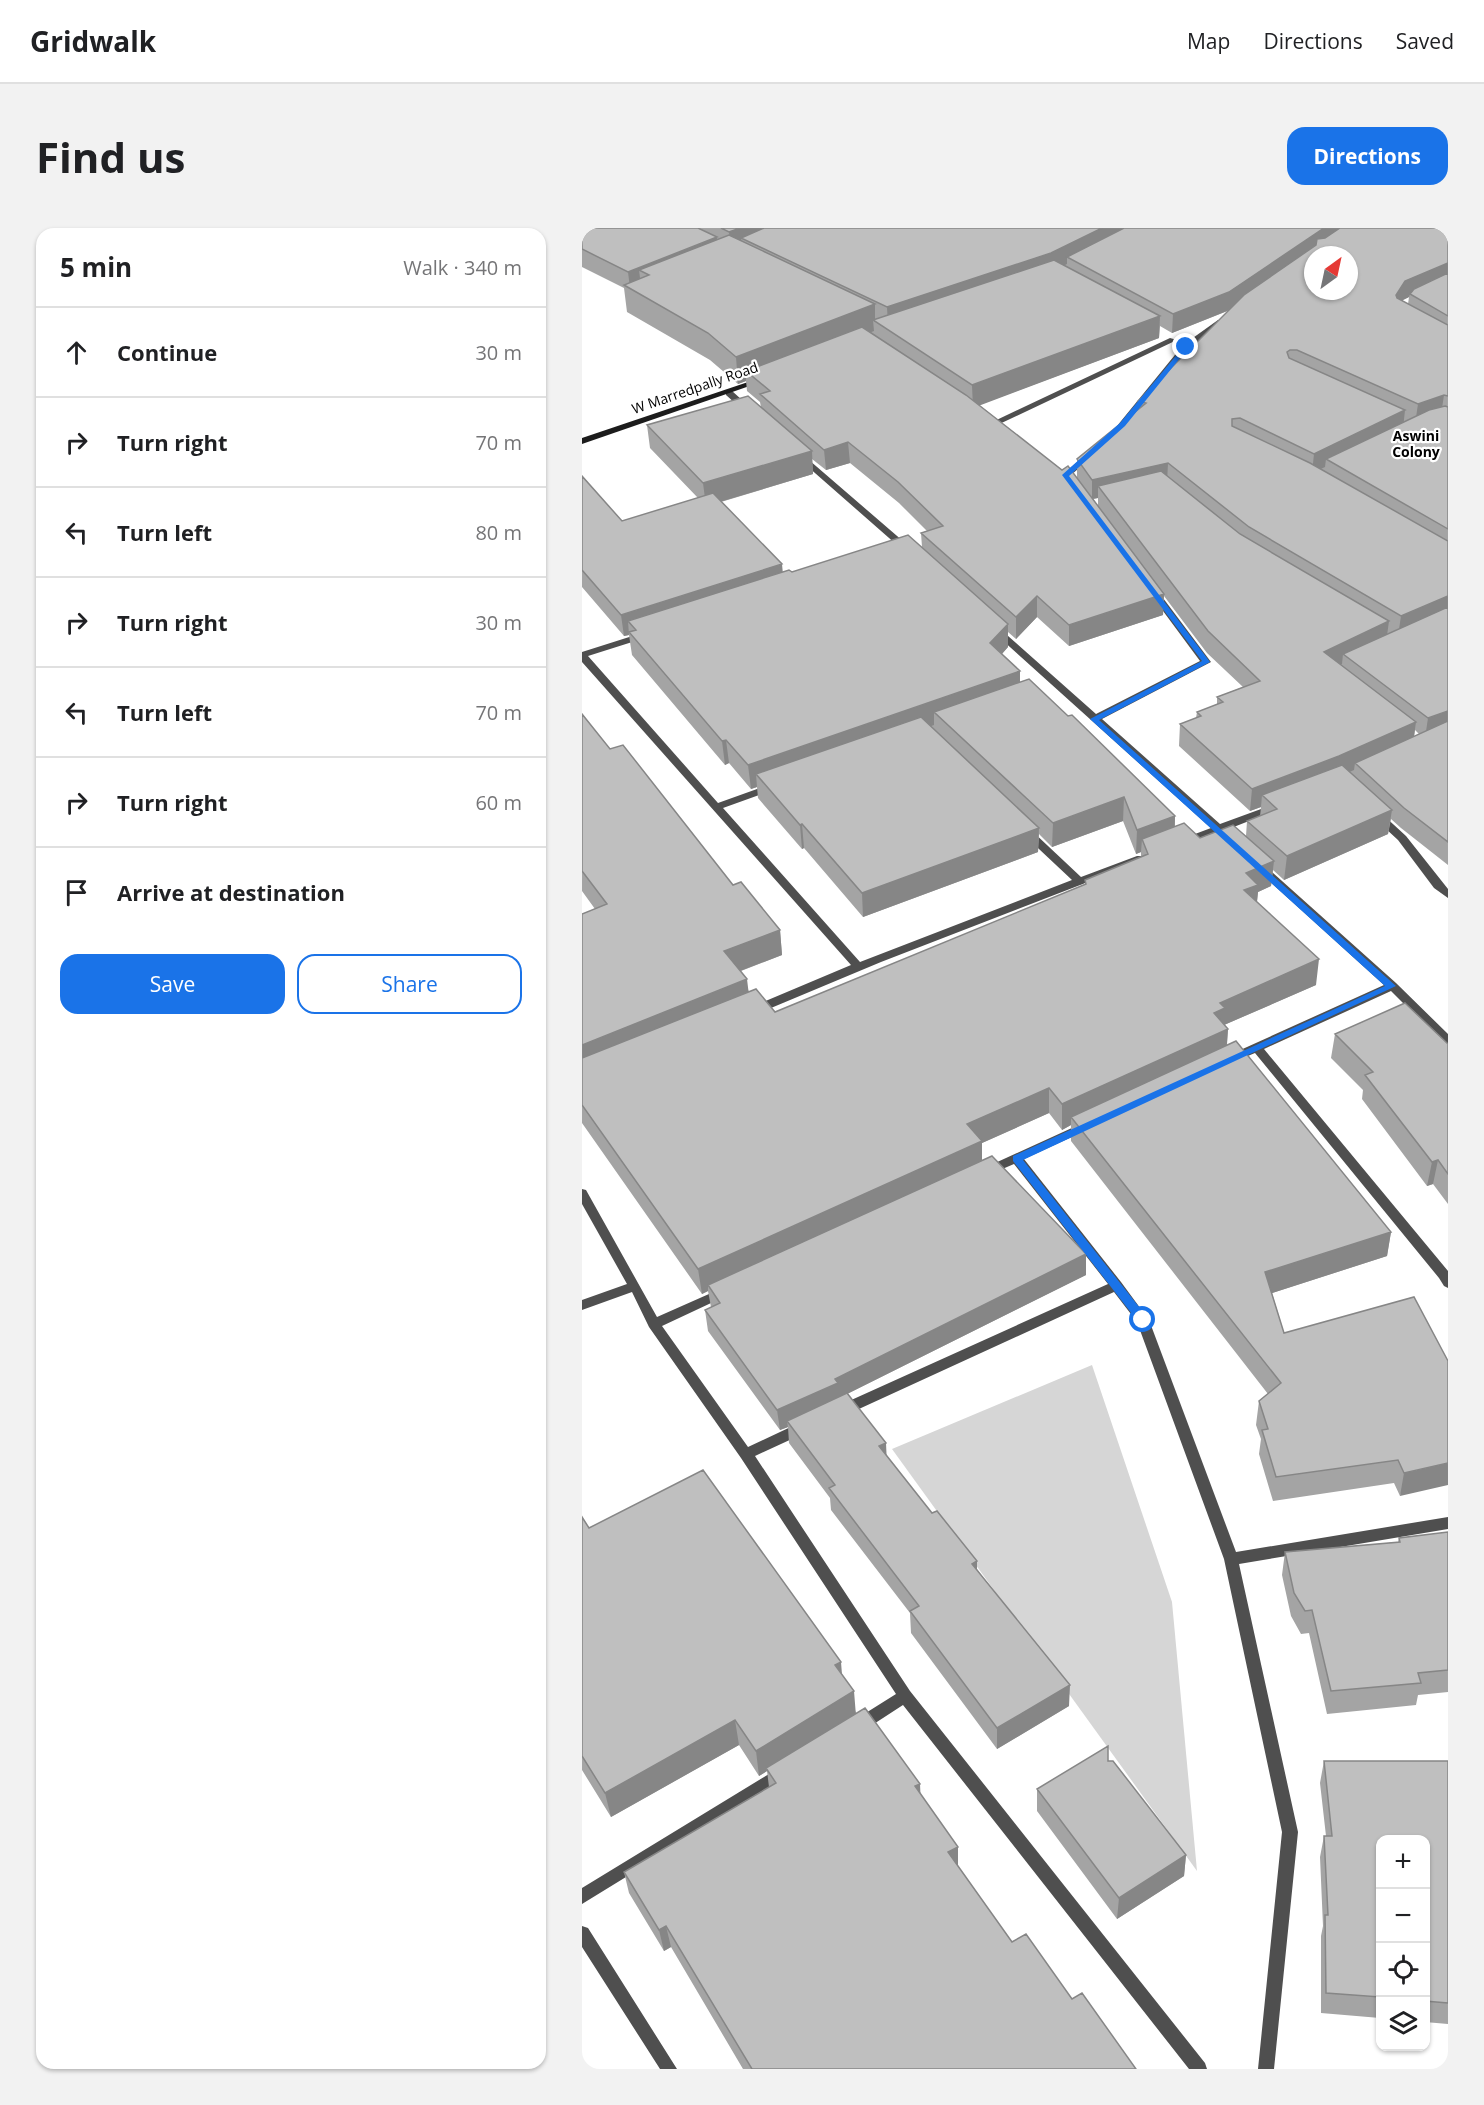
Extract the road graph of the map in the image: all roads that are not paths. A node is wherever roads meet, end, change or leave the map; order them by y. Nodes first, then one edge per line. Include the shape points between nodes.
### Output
1 (1230, 315) edge
2 (1163, 335) dead end
3 (1173, 340) junction
4 (1186, 347) junction
5 (773, 375) edge
6 (729, 393) junction
7 (756, 416) edge
8 (980, 418) edge
9 (990, 424) junction
10 (999, 431) edge
11 (1115, 432) edge
12 (582, 441) edge
13 (1098, 446) edge
14 (792, 448) edge
15 (1056, 469) edge
16 (1066, 475) junction
17 (1077, 490) edge
18 (909, 550) junction
19 (898, 554) edge
20 (918, 558) edge
21 (1151, 588) edge
22 (988, 623) edge
23 (650, 633) edge
24 (582, 655) edge
25 (1058, 687) junction
26 (1047, 691) dead end
27 (1094, 719) junction
28 (782, 784) edge
29 (1285, 803) edge
30 (1367, 806) edge
31 (716, 807) junction
32 (1018, 824) edge
33 (1218, 829) junction
34 (1176, 845) edge
35 (1244, 852) edge
36 (1154, 853) edge
37 (1253, 860) edge
38 (1079, 881) junction
39 (1443, 884) edge
40 (1448, 895) edge
41 (859, 967) junction
42 (1392, 986) junction
43 (748, 1012) edge
44 (1448, 1041) edge
45 (1256, 1047) junction
46 (1224, 1062) edge
47 (1093, 1122) edge
48 (1017, 1159) junction
49 (974, 1178) edge
50 (582, 1193) edge
51 (1448, 1283) edge
52 (1117, 1285) junction
53 (635, 1286) junction
54 (729, 1290) edge
55 (582, 1305) edge
56 (654, 1324) junction
57 (833, 1414) edge
58 (812, 1424) edge
59 (746, 1454) junction
60 (1448, 1523) edge
61 (1231, 1559) junction
62 (905, 1696) junction
63 (845, 1734) edge
64 (794, 1765) edge
65 (582, 1897) edge
66 (582, 1933) edge
67 (669, 2069) edge
68 (1199, 2069) edge
69 (1266, 2069) edge

1 - 4 street
2 - 3 street
3 - 4 street
3 - 9 street
4 - 11 street
5 - 6 main road, W Marredpally Road
6 - 7 street
6 - 12 main road, W Marredpally Road
8 - 9 street
9 - 10 street
13 - 16 street
14 - 18 street
15 - 16 street
16 - 17 street
18 - 19 street
18 - 20 street
21 - 27 street via 1206,662
22 - 25 street
23 - 24 street
24 - 31 street
25 - 26 street
25 - 27 street
27 - 33 street
28 - 31 street
29 - 33 street
30 - 39 street
31 - 41 street
32 - 38 street
33 - 34 street
33 - 35 street
36 - 38 street
37 - 42 street
38 - 41 street
39 - 40 street
41 - 43 street
42 - 44 street
42 - 45 street
45 - 46 street
45 - 51 street
47 - 48 street
48 - 49 street
48 - 52 street
50 - 53 street
52 - 57 street
52 - 61 street via 1143,1320
53 - 55 street
53 - 56 street
54 - 56 street
56 - 59 street
58 - 59 street
59 - 62 street
60 - 61 street
61 - 69 street via 1290,1832
62 - 63 street
62 - 68 street
64 - 65 street
66 - 67 street

